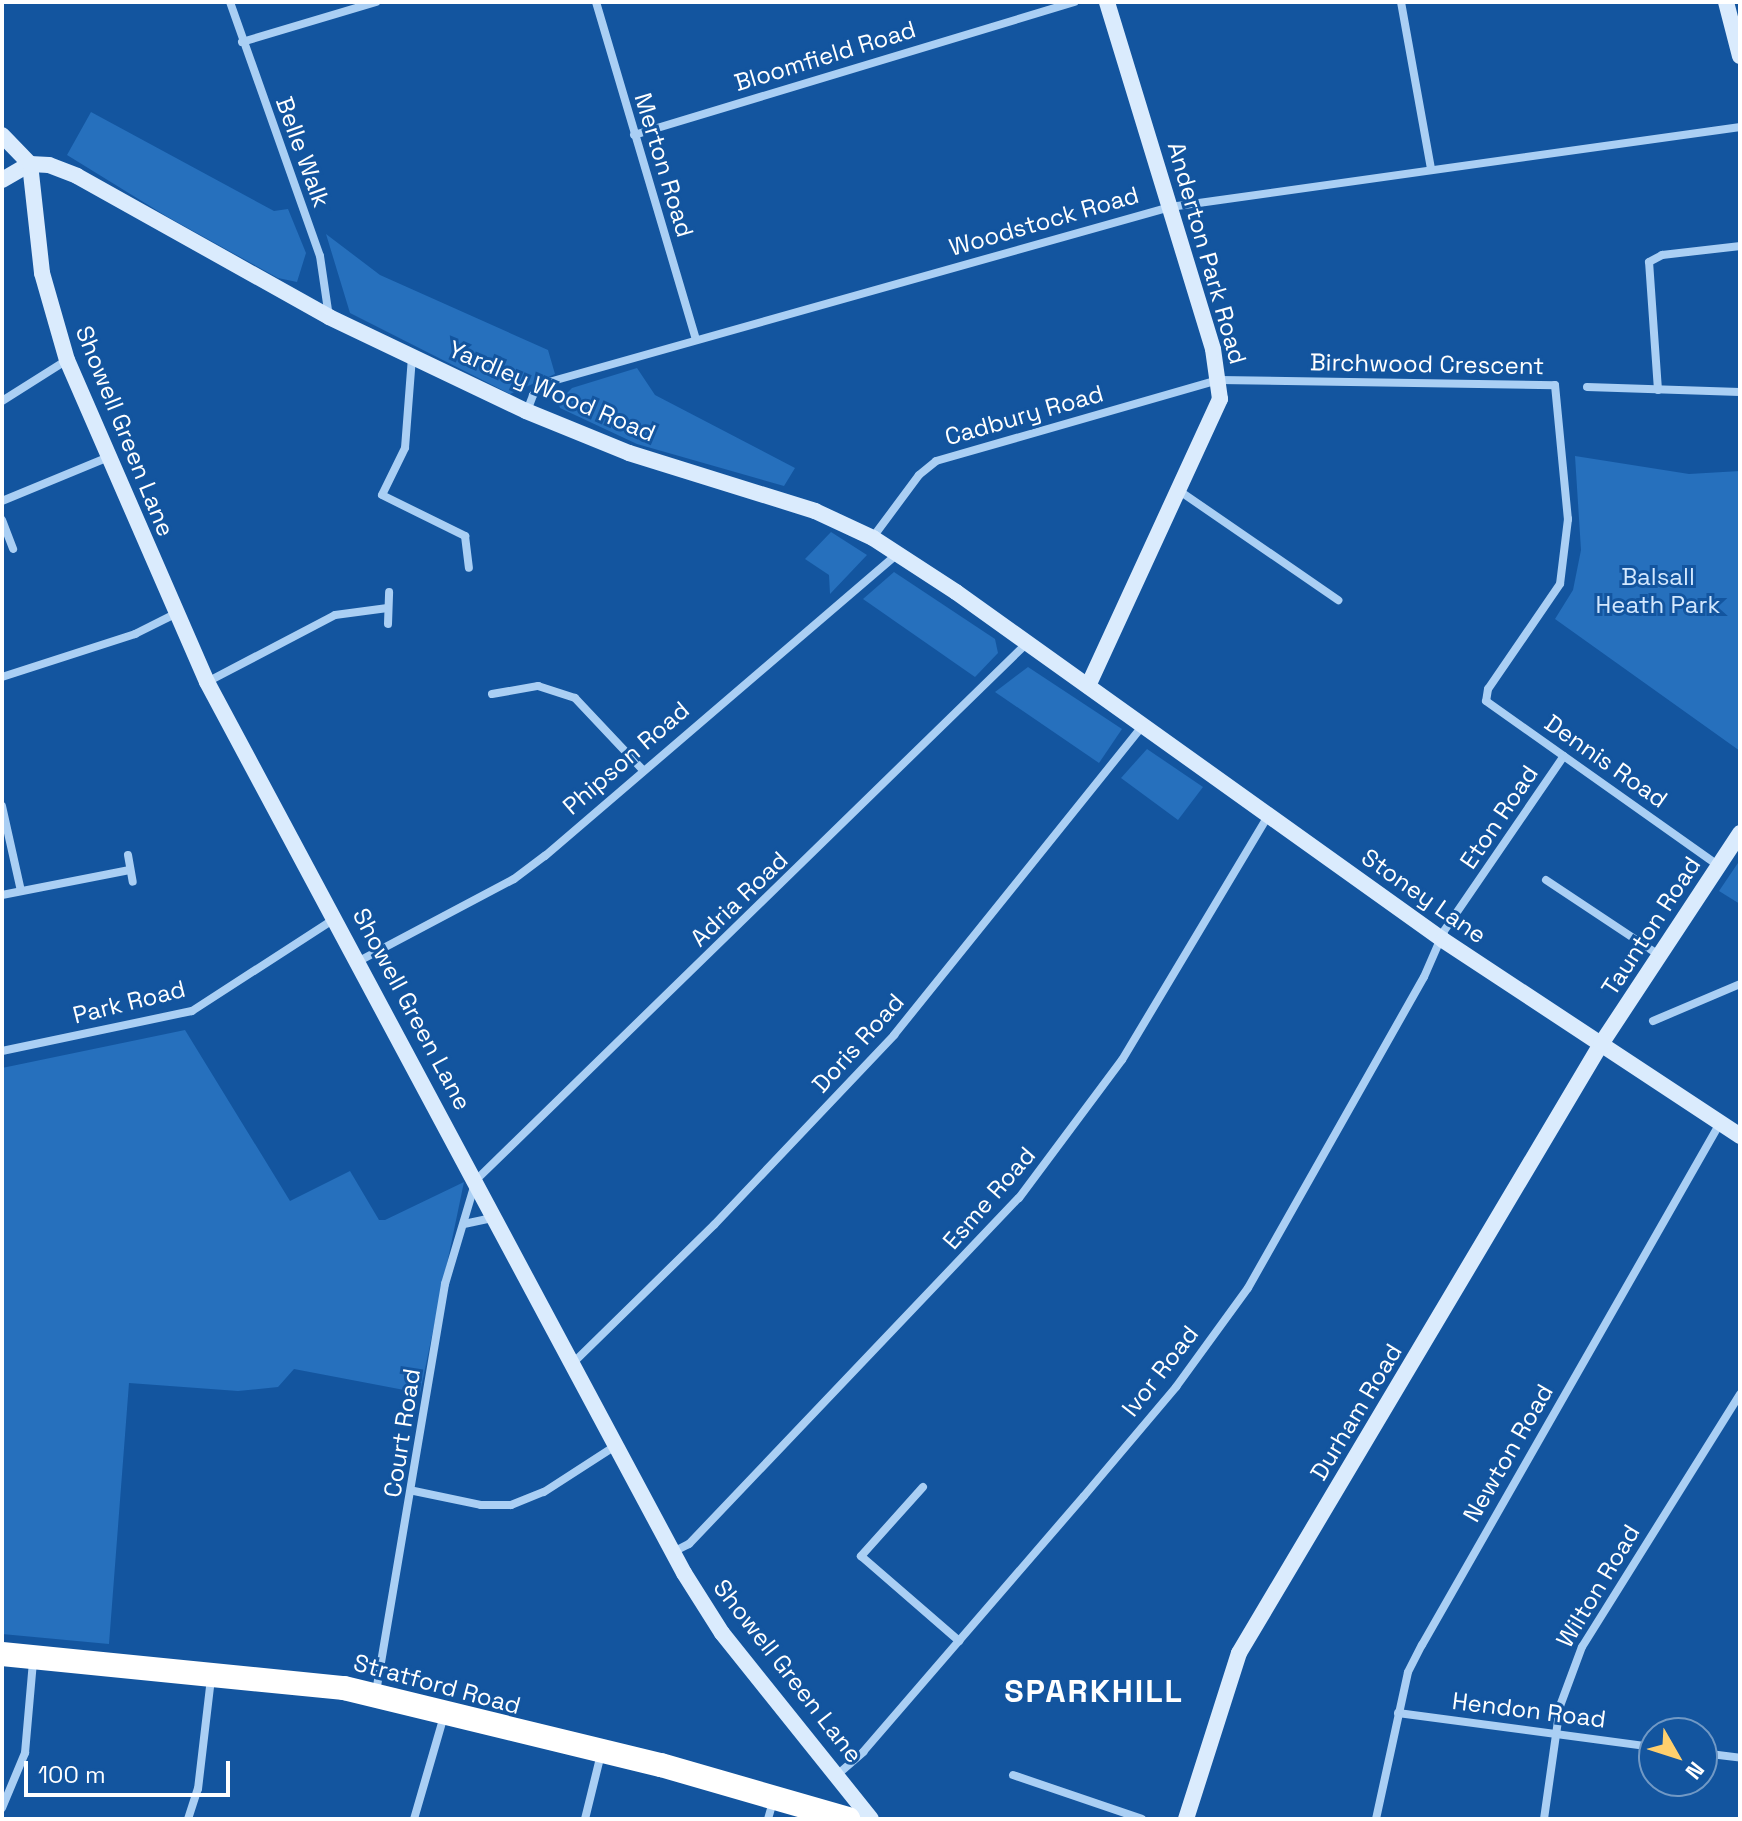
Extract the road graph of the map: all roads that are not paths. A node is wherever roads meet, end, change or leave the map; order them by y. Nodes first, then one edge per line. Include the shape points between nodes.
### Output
1 (230, 2) edge
2 (376, 2) edge
3 (596, 2) edge
4 (1074, 2) edge
5 (1107, 2) edge
6 (1401, 2) edge
7 (1726, 2) edge
8 (242, 42) junction
9 (1740, 56) edge
10 (1740, 127) edge
11 (2, 135) edge
12 (634, 135) junction
13 (30, 164) junction
14 (1431, 169) junction
15 (2, 180) edge
16 (1170, 207) junction
17 (1740, 246) edge
18 (329, 317) junction
19 (696, 340) junction
20 (412, 357) junction
21 (67, 360) junction
22 (1219, 380) junction
23 (1587, 387) dead end
24 (1658, 390) junction
25 (1740, 392) edge
26 (2, 401) edge
27 (526, 411) junction
28 (109, 457) junction
29 (1181, 492) junction
30 (2, 501) edge
31 (2, 520) edge
32 (873, 538) junction
33 (13, 549) dead end
34 (898, 552) junction
35 (469, 568) dead end
36 (389, 592) dead end
37 (1338, 600) dead end
38 (388, 608) junction
39 (175, 614) junction
40 (388, 624) dead end
41 (1027, 643) junction
42 (2, 677) edge
43 (207, 682) junction
44 (1492, 683) joint
45 (1088, 686) junction
46 (492, 694) dead end
47 (1144, 725) junction
48 (1564, 756) junction
49 (642, 769) junction
50 (2, 806) edge
51 (1268, 816) junction
52 (1740, 833) edge
53 (128, 855) dead end
54 (1719, 866) junction
55 (130, 870) junction
56 (1546, 880) dead end
57 (133, 882) dead end
58 (21, 891) junction
59 (2, 895) edge
60 (337, 918) junction
61 (1443, 940) junction
62 (1660, 956) junction
63 (359, 961) junction
64 (1740, 984) edge
65 (1653, 1021) dead end
66 (1601, 1044) junction
67 (2, 1051) edge
68 (1719, 1125) junction
69 (1740, 1136) edge
70 (476, 1180) junction
71 (496, 1218) junction
72 (464, 1224) junction
73 (574, 1362) junction
74 (1739, 1397) edge
75 (616, 1446) junction
76 (923, 1487) dead end
77 (414, 1491) junction
78 (673, 1552) junction
79 (959, 1641) junction
80 (2, 1654) edge
81 (34, 1657) junction
82 (212, 1672) junction
83 (376, 1694) junction
84 (1398, 1713) junction
85 (444, 1714) junction
86 (1555, 1734) junction
87 (1638, 1745) edge
88 (601, 1753) junction
89 (1718, 1755) edge
90 (1740, 1758) edge
91 (837, 1775) junction
92 (1013, 1775) dead end
93 (2, 1808) edge
94 (771, 1808) edge
95 (188, 1819) edge
96 (414, 1819) edge
97 (585, 1819) edge
98 (848, 1819) edge
99 (871, 1819) edge
100 (1142, 1819) edge
101 (1186, 1819) edge
102 (1376, 1819) edge
103 (1544, 1819) edge

1 - 8 street, Belle Walk
2 - 8 street
3 - 12 street, Merton Road
4 - 12 street, Bloomfield Road
5 - 16 street, Anderton Park Road
6 - 14 street
7 - 9 street
8 - 18 street, Belle Walk via 320,256
10 - 14 street, Woodstock Road
11 - 13 street
12 - 19 street, Merton Road
13 - 15 street
13 - 18 street, Yardley Wood Road via 77,176
13 - 21 street, Showell Green Lane via 42,273
14 - 16 street, Woodstock Road
16 - 19 street, Woodstock Road
16 - 22 street, Anderton Park Road
17 - 24 street via 1662,255 1649,262
18 - 20 street, Yardley Wood Road
19 - 27 street, Woodstock Road via 549,382 533,395
20 - 27 street, Yardley Wood Road
20 - 35 street via 405,448 382,495 465,536
21 - 26 street
21 - 28 street, Showell Green Lane
22 - 29 street, Anderton Park Road via 1216,418
22 - 32 street, Cadbury Road via 936,461 919,475
22 - 44 street, Birchwood Crescent via 1555,385 1568,519 1560,584
23 - 24 street
24 - 25 street
27 - 32 street, Yardley Wood Road via 629,453 815,511
28 - 30 street
28 - 39 street, Showell Green Lane
29 - 37 street
29 - 45 street, Anderton Park Road
31 - 33 street
32 - 34 street, Yardley Wood Road
34 - 41 street, Yardley Wood Road
34 - 49 street, Phipson Road
36 - 38 street
38 - 40 street
38 - 43 street via 335,615
39 - 42 street via 135,634
39 - 43 street, Showell Green Lane
41 - 45 street, Yardley Wood Road
41 - 70 street, Adria Road
43 - 60 street, Showell Green Lane
44 - 48 street, Dennis Road via 1486,694 1491,706
45 - 47 street, Stoney Lane
46 - 49 street via 538,686 575,698
47 - 51 street, Stoney Lane
47 - 73 street, Doris Road via 894,1035 725,1215
48 - 54 street, Dennis Road
48 - 61 street, Eton Road via 1444,931
49 - 63 street, Phipson Road via 514,879
50 - 58 street
51 - 61 street, Stoney Lane
51 - 78 street, Esme Road via 1122,1060 1019,1198 689,1544
52 - 54 street, Taunton Road
53 - 55 street
54 - 62 street, Taunton Road
55 - 57 street
55 - 58 street
56 - 62 street
58 - 59 street
60 - 63 street, Showell Green Lane
60 - 67 street, Park Road via 192,1011
61 - 66 street, Stoney Lane
61 - 79 street, Ivor Road via 1248,1288 1176,1387
62 - 66 street, Taunton Road
63 - 70 street, Showell Green Lane
64 - 65 street
66 - 68 street, Stoney Lane
66 - 101 street, Durham Road via 1239,1653
68 - 69 street, Stoney Lane
68 - 84 street, Newton Road via 1433,1624 1408,1672
70 - 71 street, Showell Green Lane
70 - 72 street, Court Road
71 - 72 street
71 - 73 street, Showell Green Lane
72 - 77 street, Court Road via 445,1284
73 - 75 street, Showell Green Lane
74 - 86 street, Wilton Road via 1582,1647 1568,1676
75 - 77 street via 544,1492 511,1505 481,1505
75 - 78 street, Showell Green Lane
76 - 79 street via 861,1556
77 - 83 street, Court Road
78 - 91 street, Showell Green Lane via 722,1633
79 - 91 street, Ivor Road
80 - 81 highway, Stratford Road
81 - 82 highway, Stratford Road
81 - 93 street via 25,1753
82 - 83 highway, Stratford Road
82 - 95 street via 198,1789
83 - 85 highway, Stratford Road
84 - 86 street, Hendon Road
84 - 102 street, Newton Road
85 - 88 highway, Stratford Road
85 - 96 street
86 - 87 street, Hendon Road
86 - 103 street, Wilton Road
88 - 94 highway, Stratford Road
88 - 97 street
89 - 90 street
91 - 99 street, Showell Green Lane
92 - 100 street
94 - 98 highway, Stratford Road

